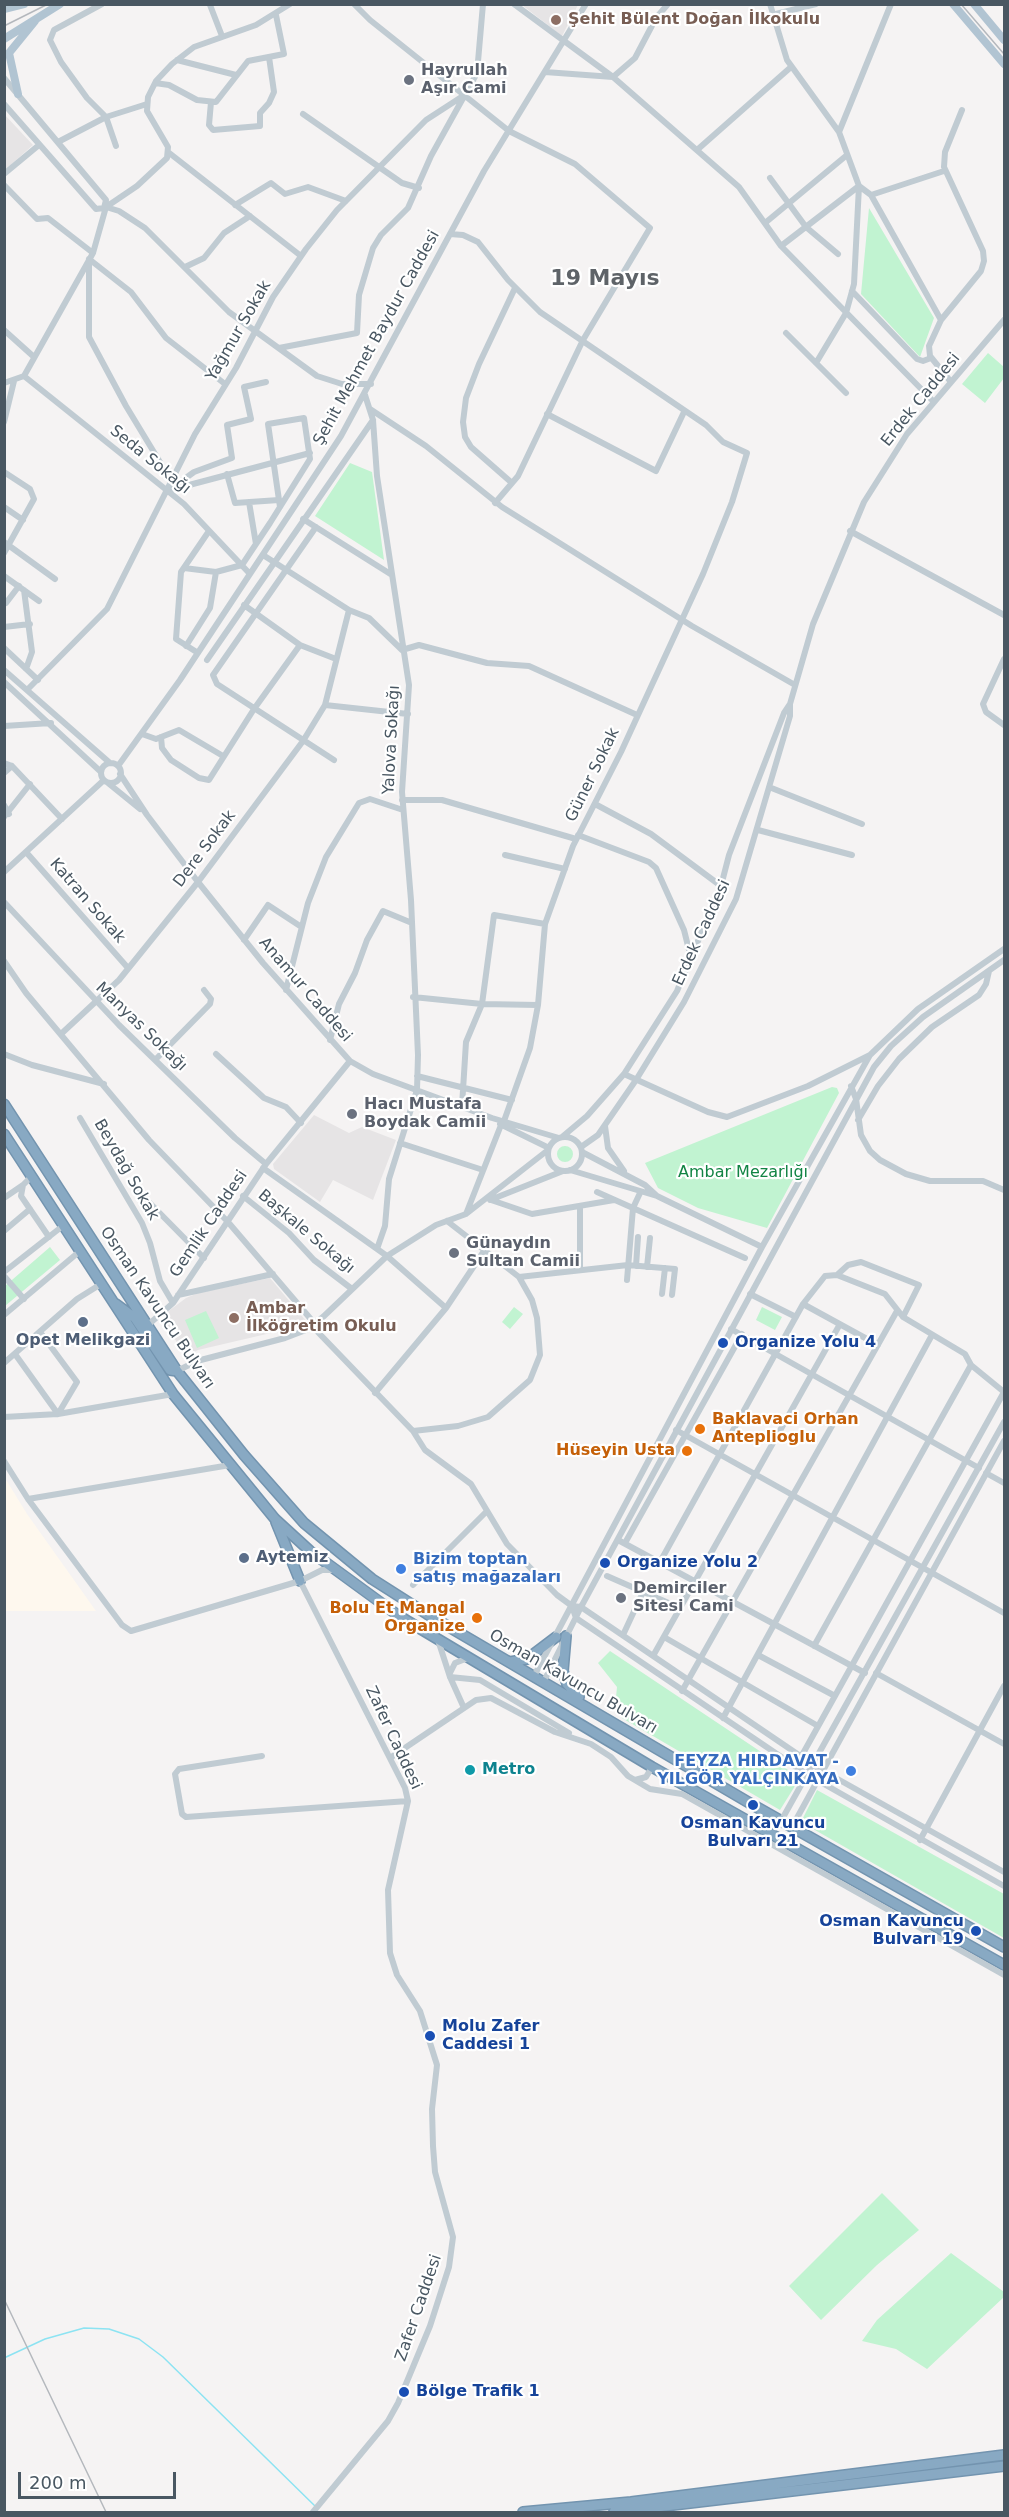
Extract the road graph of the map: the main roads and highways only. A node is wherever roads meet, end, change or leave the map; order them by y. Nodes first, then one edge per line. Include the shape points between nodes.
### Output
1 (24, 4) edge
2 (60, 4) edge
3 (953, 4) edge
4 (974, 4) edge
5 (4, 9) edge
6 (35, 21) junction
7 (4, 39) edge
8 (1005, 40) edge
9 (1005, 64) edge
10 (18, 94) road end
11 (4, 1104) edge
12 (4, 1134) edge
13 (112, 1301) junction
14 (177, 1371) junction
15 (275, 1519) junction
16 (300, 1581) road end
17 (509, 1662) junction
18 (534, 1676) junction
19 (547, 1683) junction
20 (532, 1692) junction
21 (543, 1701) junction
22 (590, 1707) junction
23 (1005, 1947) edge
24 (1005, 1965) edge
25 (1005, 2455) edge
26 (1005, 2466) edge
27 (523, 2512) edge
28 (614, 2512) edge

1 - 5 main road
2 - 6 main road
3 - 9 main road
4 - 8 main road
6 - 7 main road
6 - 10 main road via 9,53
11 - 14 highway, Osman Kavuncu Bulvarı
12 - 13 highway, Osman Kavuncu Bulvarı
13 - 14 highway via 135,1318 170,1370
13 - 15 highway, Osman Kavuncu Bulvarı via 173,1394
14 - 17 highway, Osman Kavuncu Bulvarı via 303,1523 372,1579
15 - 16 highway
15 - 20 highway, Osman Kavuncu Bulvarı via 334,1570 399,1616
17 - 18 highway, Osman Kavuncu Bulvarı
17 - 22 highway via 527,1659 561,1636 564,1676 570,1688
18 - 19 highway, Osman Kavuncu Bulvarı
18 - 20 highway
19 - 20 highway
19 - 21 highway via 540,1689
19 - 22 highway, Osman Kavuncu Bulvarı
20 - 21 highway, Osman Kavuncu Bulvarı
21 - 24 highway, Osman Kavuncu Bulvarı via 931,1929
22 - 23 highway, Osman Kavuncu Bulvarı via 781,1821
25 - 27 highway
26 - 28 highway

